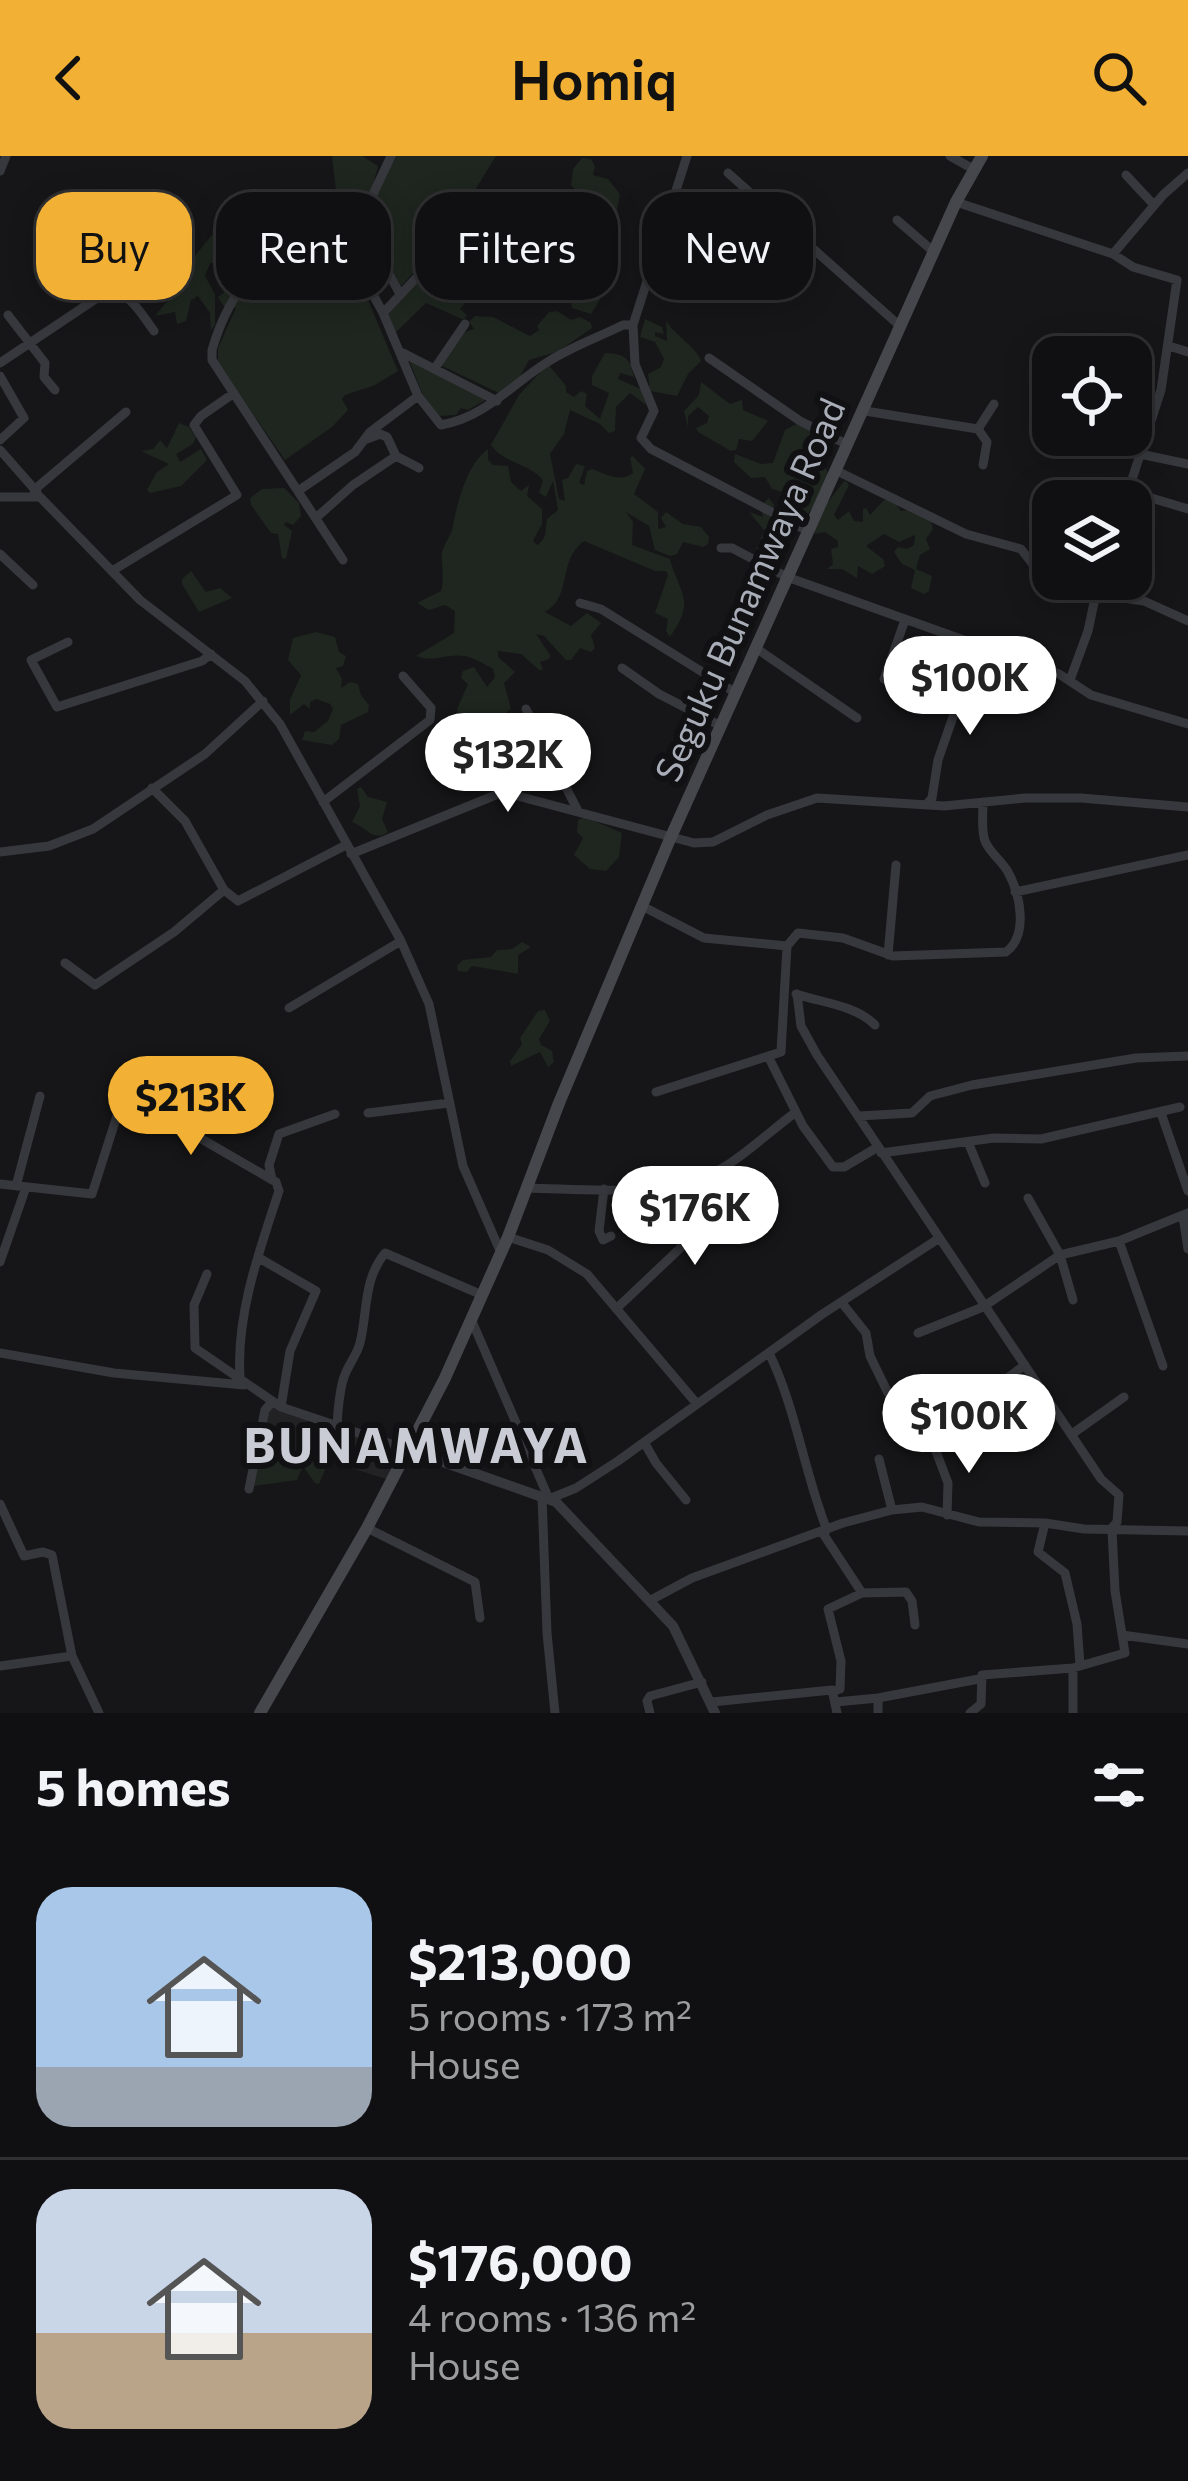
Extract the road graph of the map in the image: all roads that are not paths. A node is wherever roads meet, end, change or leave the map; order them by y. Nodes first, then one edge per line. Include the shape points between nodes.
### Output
1 (5, 156) edge
2 (391, 156) edge
3 (687, 156) edge
4 (950, 156) edge
5 (979, 163) edge
6 (0, 171) edge
7 (728, 173) dead end
8 (1188, 173) edge
9 (1126, 176) dead end
10 (956, 202) junction
11 (1154, 205) junction
12 (897, 220) dead end
13 (934, 252) junction
14 (1113, 254) junction
15 (415, 279) edge
16 (400, 294) junction
17 (383, 314) junction
18 (8, 315) dead end
19 (466, 324) dead end
20 (633, 326) junction
21 (901, 327) junction
22 (154, 331) dead end
23 (28, 342) junction
24 (1169, 346) junction
25 (1188, 352) edge
26 (403, 353) junction
27 (709, 358) dead end
28 (0, 363) edge
29 (435, 368) junction
30 (0, 376) edge
31 (55, 390) dead end
32 (234, 393) junction
33 (418, 396) junction
34 (497, 401) junction
35 (994, 404) dead end
36 (865, 411) junction
37 (126, 412) dead end
38 (1152, 420) edge
39 (978, 429) junction
40 (367, 439) junction
41 (0, 440) edge
42 (848, 445) junction
43 (0, 450) edge
44 (396, 455) junction
45 (1150, 456) edge
46 (1188, 464) edge
47 (983, 465) dead end
48 (419, 468) dead end
49 (835, 470) junction
50 (298, 491) junction
51 (37, 493) junction
52 (5, 498) edge
53 (1152, 501) edge
54 (0, 509) edge
55 (1188, 509) edge
56 (317, 517) junction
57 (808, 531) junction
58 (721, 548) dead end
59 (0, 554) edge
60 (343, 560) dead end
61 (1032, 562) edge
62 (112, 571) junction
63 (787, 577) junction
64 (33, 585) dead end
65 (1095, 600) edge
66 (1137, 600) edge
67 (580, 603) dead end
68 (905, 620) junction
69 (1188, 621) edge
70 (68, 643) dead end
71 (978, 645) junction
72 (756, 648) junction
73 (211, 654) junction
74 (622, 668) dead end
75 (403, 676) dead end
76 (884, 679) dead end
77 (1070, 680) junction
78 (736, 693) junction
79 (263, 700) junction
80 (526, 709) dead end
81 (857, 718) dead end
82 (1188, 724) edge
83 (721, 726) junction
84 (152, 788) junction
85 (323, 802) junction
86 (983, 802) junction
87 (926, 805) junction
88 (1188, 808) edge
89 (578, 812) junction
90 (670, 839) junction
91 (349, 849) junction
92 (0, 852) edge
93 (1188, 855) edge
94 (896, 865) dead end
95 (224, 890) junction
96 (1015, 892) junction
97 (642, 906) junction
98 (400, 941) junction
99 (787, 946) junction
100 (888, 955) junction
101 (65, 963) dead end
102 (785, 989) junction
103 (797, 994) junction
104 (290, 1008) dead end
105 (875, 1025) dead end
106 (1188, 1056) edge
107 (769, 1058) junction
108 (212, 1063) dead end
109 (656, 1092) dead end
110 (40, 1096) dead end
111 (449, 1102) junction
112 (1180, 1107) dead end
113 (796, 1112) junction
114 (368, 1113) dead end
115 (1162, 1113) junction
116 (335, 1114) dead end
117 (859, 1115) junction
118 (193, 1134) junction
119 (968, 1142) junction
120 (879, 1150) junction
121 (272, 1180) junction
122 (985, 1183) dead end
123 (0, 1184) edge
124 (21, 1186) junction
125 (526, 1188) junction
126 (604, 1189) junction
127 (1188, 1191) edge
128 (1028, 1198) dead end
129 (756, 1202) dead end
130 (1185, 1214) edge
131 (508, 1237) junction
132 (611, 1237) dead end
133 (938, 1239) junction
134 (1119, 1241) junction
135 (1188, 1249) edge
136 (501, 1253) junction
137 (1060, 1255) junction
138 (259, 1258) junction
139 (0, 1262) edge
140 (207, 1274) dead end
141 (482, 1295) junction
142 (1073, 1300) dead end
143 (842, 1303) junction
144 (983, 1307) junction
145 (616, 1309) junction
146 (471, 1319) junction
147 (918, 1333) dead end
148 (0, 1352) edge
149 (769, 1353) junction
150 (1025, 1365) junction
151 (1163, 1366) dead end
152 (242, 1381) junction
153 (888, 1393) dead end
154 (1124, 1397) dead end
155 (277, 1405) junction
156 (697, 1405) junction
157 (337, 1425) junction
158 (934, 1433) dead end
159 (1072, 1434) junction
160 (644, 1442) junction
161 (934, 1446) dead end
162 (410, 1450) junction
163 (880, 1459) dead end
164 (250, 1489) dead end
165 (546, 1497) junction
166 (686, 1500) dead end
167 (1, 1508) edge
168 (892, 1510) junction
169 (947, 1515) junction
170 (1045, 1523) junction
171 (368, 1528) junction
172 (824, 1530) junction
173 (1111, 1530) junction
174 (1188, 1531) edge
175 (862, 1593) junction
176 (650, 1601) junction
177 (480, 1618) dead end
178 (915, 1625) dead end
179 (1122, 1635) junction
180 (1188, 1644) edge
181 (72, 1656) junction
182 (0, 1666) edge
183 (1076, 1666) junction
184 (980, 1679) junction
185 (702, 1682) junction
186 (878, 1698) junction
187 (835, 1702) edge
188 (713, 1707) edge
189 (99, 1713) edge
190 (260, 1713) edge
191 (555, 1713) edge
192 (650, 1713) edge
193 (878, 1713) edge
194 (970, 1713) edge
195 (1073, 1713) edge

1 - 6 street
2 - 16 street via 360,222
3 - 20 street
4 - 5 street
5 - 10 main road, Seguku Bunamwaya Road
7 - 21 street
8 - 11 street
9 - 11 street
10 - 13 main road, Seguku Bunamwaya Road
10 - 14 street
11 - 14 street
12 - 13 street
13 - 21 main road, Seguku Bunamwaya Road
14 - 24 street via 1177,280
15 - 16 street
16 - 17 street
17 - 26 street
17 - 32 street via 344,242 322,238 275,251 248,275 214,341 212,360
18 - 23 street
19 - 29 street
20 - 34 street via 559,355
20 - 57 street via 635,364 654,411 643,443
21 - 36 main road, Seguku Bunamwaya Road
22 - 23 street via 134,303 110,290
23 - 28 street
23 - 31 street
24 - 25 street
24 - 38 street
26 - 29 street
26 - 33 street
27 - 42 street
29 - 34 street
30 - 41 street via 24,418
32 - 50 street
32 - 62 street via 194,425 237,495
33 - 34 street via 441,425
33 - 40 street
35 - 39 street
36 - 39 street
36 - 42 main road, Seguku Bunamwaya Road
37 - 51 street
39 - 47 street via 987,442
40 - 44 street via 387,437
40 - 50 street
42 - 49 main road, Seguku Bunamwaya Road
43 - 51 street
44 - 48 street
44 - 56 street
45 - 46 street
49 - 57 main road, Seguku Bunamwaya Road
49 - 61 street via 973,537 1021,549
50 - 56 street
51 - 52 street
51 - 62 street
52 - 54 street
53 - 55 street
56 - 60 street
57 - 63 main road, Seguku Bunamwaya Road
58 - 63 street
59 - 64 street
62 - 73 street
63 - 68 street
63 - 72 main road, Seguku Bunamwaya Road
65 - 77 street
66 - 69 street
67 - 78 street
68 - 71 street
68 - 76 street
70 - 73 street via 31,659 57,707
71 - 77 street
71 - 87 street
72 - 78 main road, Seguku Bunamwaya Road
72 - 81 street
73 - 79 street
74 - 83 street
75 - 85 street via 431,708 430,720
77 - 82 street via 1091,695
78 - 83 main road, Seguku Bunamwaya Road
79 - 84 street via 205,754
79 - 85 street
80 - 89 street
83 - 90 main road, Seguku Bunamwaya Road
84 - 92 street via 81,834
84 - 95 street via 185,821
85 - 91 street
86 - 87 street
86 - 88 street via 1081,798
86 - 96 street via 985,841
87 - 90 street via 817,798 712,842
89 - 90 street
89 - 91 street via 496,793
90 - 97 main road, Seguku Bunamwaya Road
91 - 95 street via 238,901
91 - 98 street
93 - 96 street
94 - 100 street
95 - 101 street via 98,984
96 - 100 street via 1019,938 1006,952
97 - 99 street via 704,938
97 - 125 main road, Seguku Bunamwaya Road
98 - 104 street
98 - 111 street via 429,1004
99 - 100 street via 811,932
99 - 102 street
102 - 103 street
102 - 107 street via 783,1047
103 - 105 street via 856,1009
103 - 117 street via 801,1026
106 - 117 street via 972,1085 931,1096 912,1113
107 - 109 street
107 - 113 street
108 - 118 street via 211,1081 178,1088
110 - 124 street
111 - 114 street
111 - 136 street via 463,1166
112 - 115 street
113 - 120 street via 833,1167
113 - 126 street via 698,1178
115 - 119 street via 1041,1139
115 - 127 street
116 - 121 street via 279,1135
117 - 120 street
118 - 121 street
118 - 124 street via 122,1100 92,1193
119 - 120 street
119 - 122 street
120 - 133 street
121 - 138 street via 279,1190
123 - 124 street
124 - 139 street
125 - 126 street
125 - 131 main road, Seguku Bunamwaya Road
126 - 132 street via 599,1231 603,1240
128 - 137 street
129 - 145 street via 692,1237
130 - 134 street
130 - 135 street
131 - 136 main road, Seguku Bunamwaya Road
131 - 145 street via 572,1263
133 - 143 street
133 - 144 street
134 - 137 street
134 - 151 street
136 - 141 main road, Seguku Bunamwaya Road
137 - 142 street
137 - 144 street
138 - 152 street via 242,1319
138 - 155 street via 316,1291
140 - 152 street via 192,1341
141 - 146 main road, Seguku Bunamwaya Road
141 - 157 street via 385,1253 372,1268
143 - 149 street
143 - 153 street via 866,1333
144 - 147 street
144 - 150 street
145 - 156 street
146 - 162 main road, Seguku Bunamwaya Road
146 - 165 street
148 - 152 street via 114,1373
149 - 156 street
149 - 172 street
150 - 158 street
150 - 159 street
152 - 155 street
154 - 159 street
155 - 157 street
155 - 164 street via 265,1410
156 - 160 street
157 - 162 street
159 - 173 street via 1119,1495
160 - 165 street via 576,1488
160 - 166 street
161 - 169 street via 948,1484
162 - 165 street
162 - 171 main road, Seguku Bunamwaya Road
163 - 168 street
165 - 176 street
165 - 191 street
167 - 181 street via 25,1556 52,1555
168 - 169 street
168 - 172 street
169 - 170 street
170 - 173 street
170 - 183 street via 1038,1552 1064,1573 1077,1624
171 - 177 street via 476,1582
171 - 190 main road, Seguku Bunamwaya Road
172 - 175 street
172 - 176 street
173 - 174 street
173 - 179 street
175 - 178 street via 906,1592
175 - 187 street via 828,1609 842,1677
176 - 185 street
179 - 180 street
179 - 183 street via 1123,1656
181 - 182 street
181 - 189 street
183 - 184 street
183 - 195 street
184 - 186 street
184 - 194 street via 981,1704
185 - 188 street
185 - 192 street via 650,1696
186 - 187 street
186 - 193 street
187 - 188 street via 772,1694

